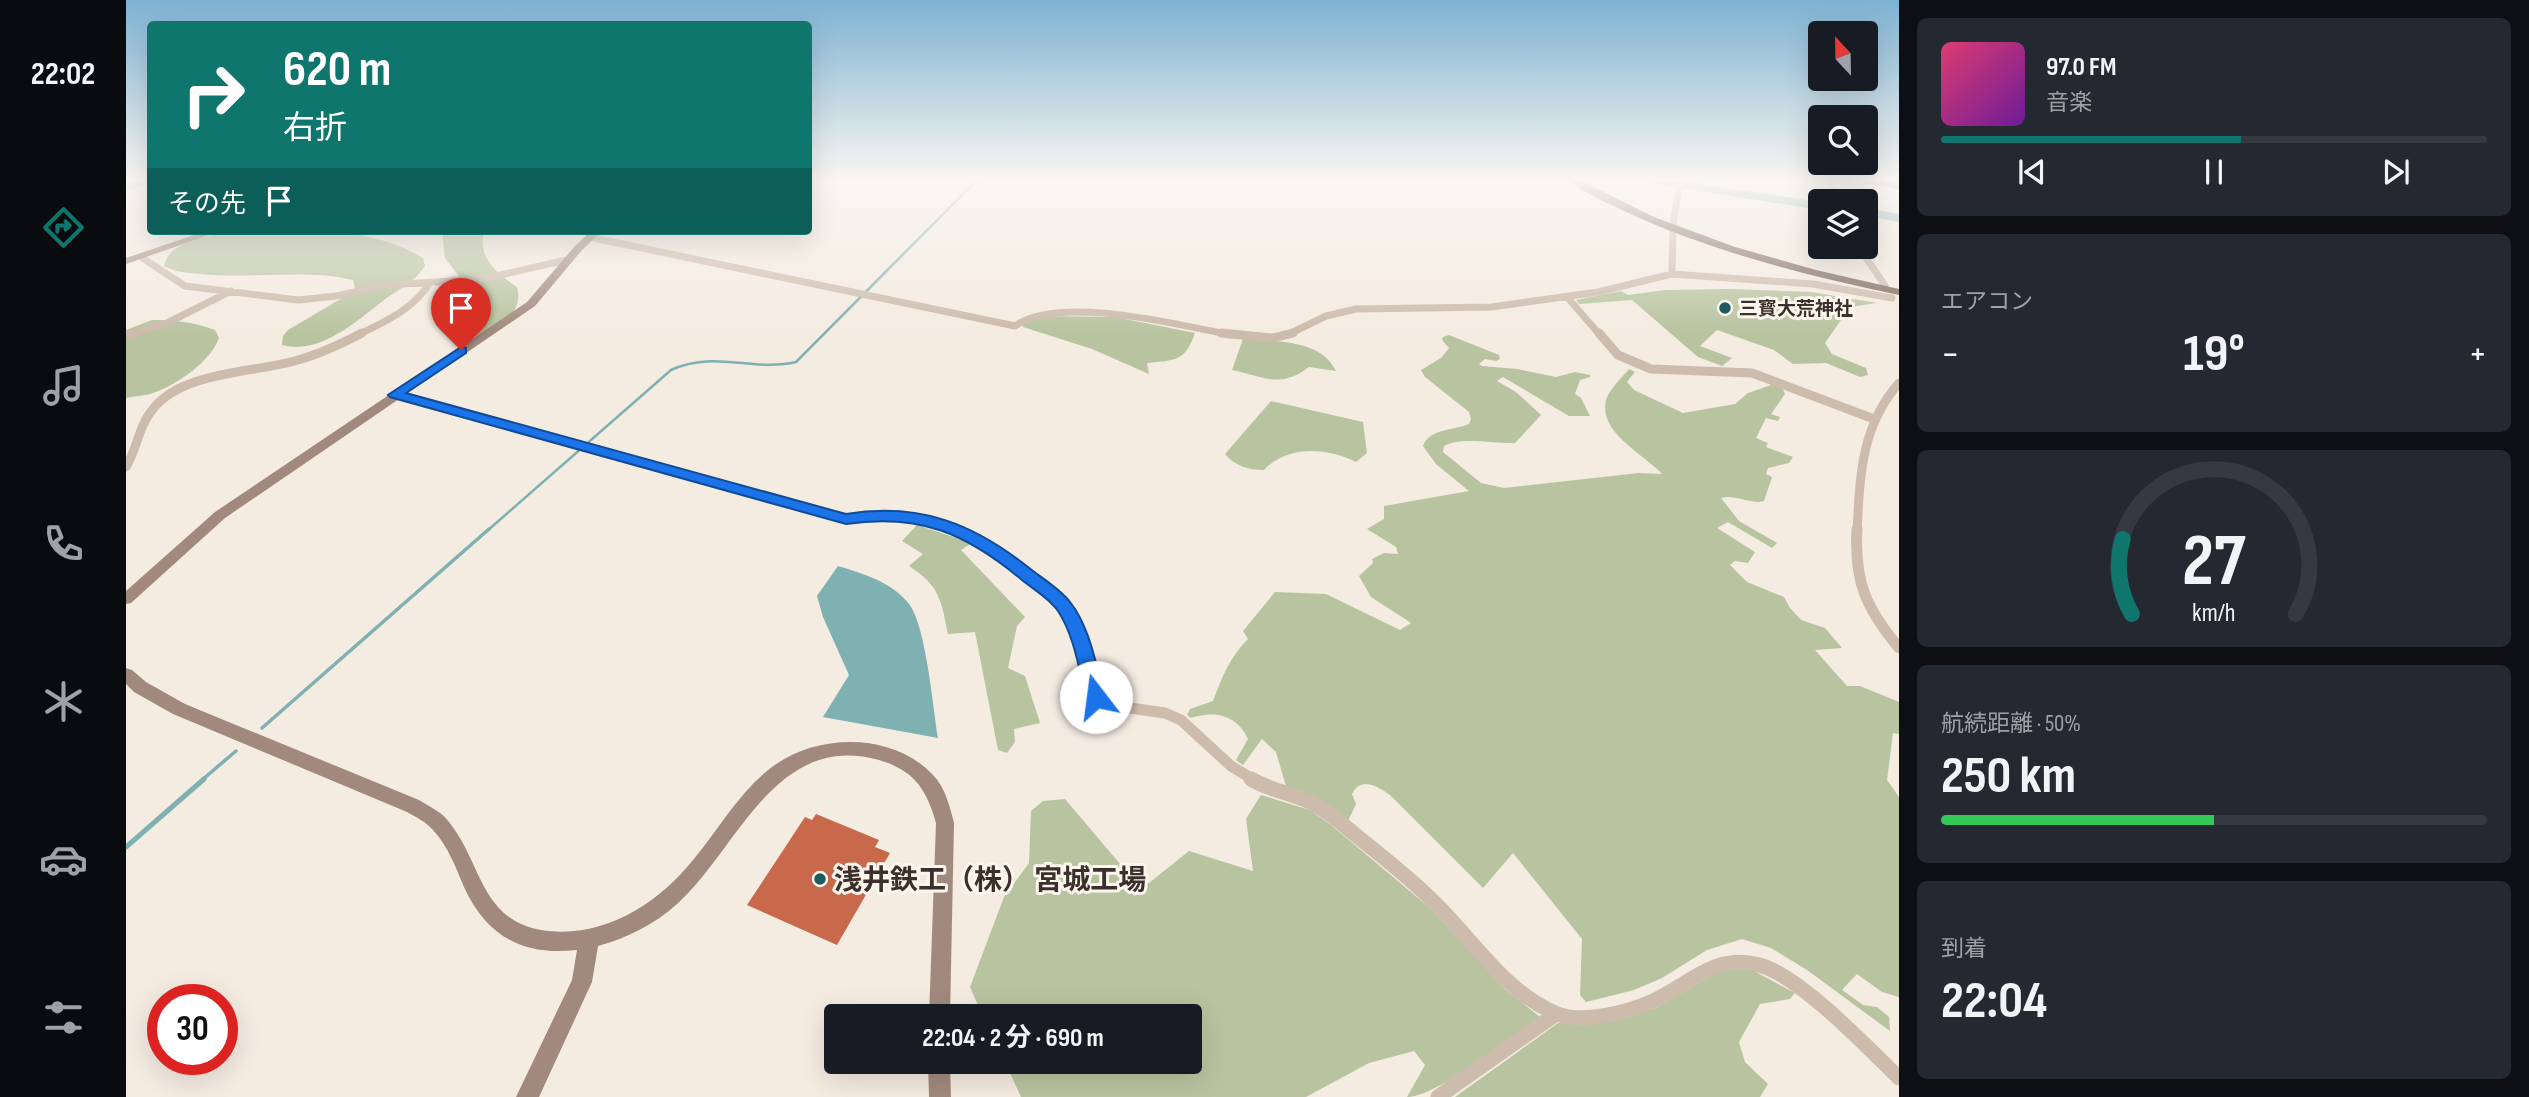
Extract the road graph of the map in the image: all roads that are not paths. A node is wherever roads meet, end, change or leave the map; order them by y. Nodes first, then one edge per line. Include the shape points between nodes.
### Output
1 (1673, 231) edge
2 (1684, 231) edge
3 (204, 235) edge
4 (592, 235) edge
5 (597, 235) edge
6 (141, 257) junction
7 (1868, 259) edge
8 (566, 260) junction
9 (126, 261) edge
10 (1672, 274) junction
11 (430, 283) junction
12 (231, 291) junction
13 (1891, 293) edge
14 (1567, 297) junction
15 (1899, 306) edge
16 (126, 336) edge
17 (1899, 383) edge
18 (395, 395) junction
19 (1874, 418) junction
20 (126, 467) edge
21 (126, 599) edge
22 (1899, 648) edge
23 (126, 674) edge
24 (589, 940) junction
25 (939, 1004) edge
26 (1556, 1014) junction
27 (939, 1074) edge
28 (1899, 1078) edge
29 (527, 1097) edge
30 (940, 1097) edge
31 (1438, 1097) edge

1 - 10 street
2 - 13 main road via 1730,249
3 - 6 street
4 - 8 street
5 - 14 street via 1015,326 1042,314 1094,313 1273,338 1356,309 1480,308
6 - 9 street
6 - 12 street via 179,284
7 - 13 street
8 - 11 street via 497,277
8 - 18 street via 531,304
10 - 13 street
10 - 14 street
11 - 12 street via 388,285 310,300
11 - 20 street via 399,317 335,347 289,363 195,384 166,397 150,411
12 - 16 street via 165,324
13 - 15 street
14 - 19 street via 1618,355 1640,367 1685,374 1752,373
17 - 19 street
18 - 21 street via 220,515
18 - 26 street via 846,519 876,514 916,518 977,538 1064,605 1102,704 1165,713 1240,772 1321,809 1433,901 1514,986
19 - 22 street via 1864,459 1857,572 1871,610
23 - 24 street via 178,709 431,817 452,842 483,904 506,927 541,940
24 - 25 street via 640,920 672,896 698,870 759,789 782,770 829,752 870,750 892,757 926,780 938,798 945,823
24 - 29 street via 582,982
26 - 28 street via 1592,1018 1652,1001 1714,965 1731,961 1761,965 1792,982
26 - 31 street
27 - 30 street

